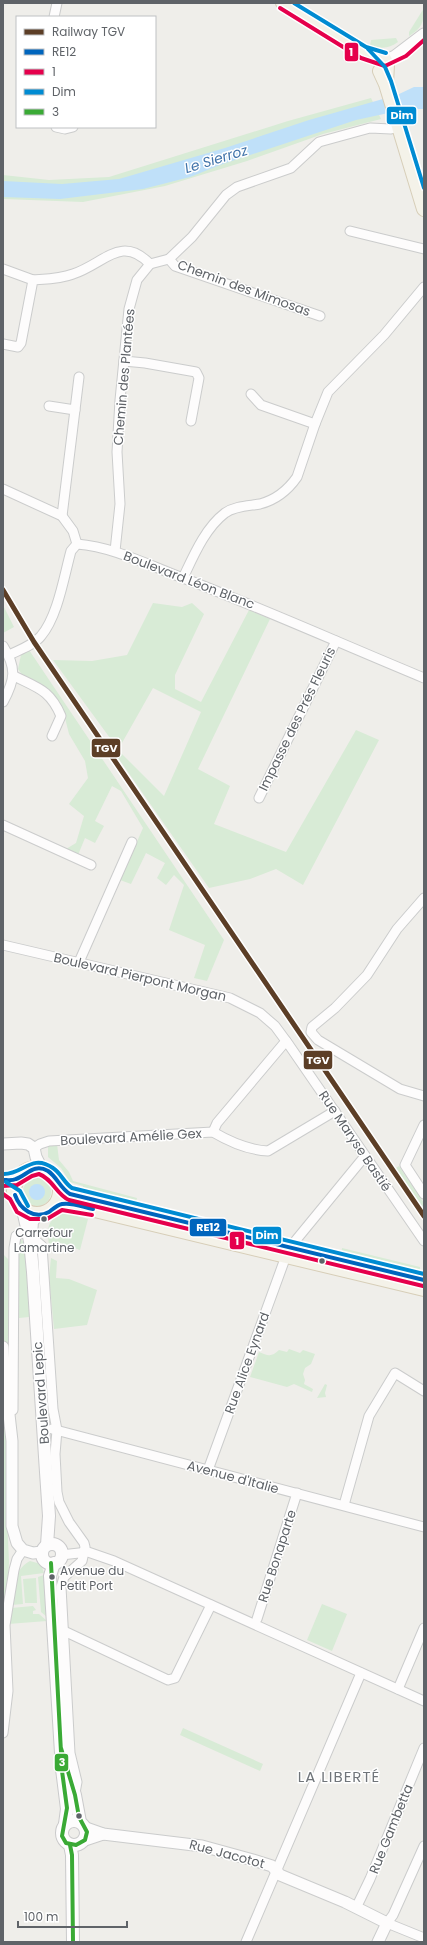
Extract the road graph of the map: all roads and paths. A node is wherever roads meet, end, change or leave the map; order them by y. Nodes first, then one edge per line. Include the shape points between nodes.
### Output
1 (57, 3) edge
2 (283, 3) edge
3 (54, 16) edge
4 (424, 34) edge
5 (382, 67) junction
6 (397, 123) junction
7 (424, 209) edge
8 (350, 231) dead end
9 (424, 249) edge
10 (169, 259) junction
11 (150, 264) junction
12 (3, 269) edge
13 (33, 280) junction
14 (424, 287) edge
15 (320, 316) dead end
16 (3, 344) edge
17 (124, 361) junction
18 (79, 377) dead end
19 (251, 394) dead end
20 (49, 406) dead end
21 (75, 410) junction
22 (191, 421) dead end
23 (315, 424) junction
24 (3, 489) edge
25 (62, 516) junction
26 (77, 544) junction
27 (115, 551) junction
28 (183, 578) junction
29 (336, 641) junction
30 (3, 646) edge
31 (9, 655) junction
32 (14, 676) junction
33 (424, 678) edge
34 (3, 702) edge
35 (52, 736) dead end
36 (259, 798) dead end
37 (3, 825) edge
38 (132, 842) dead end
39 (91, 865) dead end
40 (424, 898) edge
41 (3, 945) edge
42 (78, 962) junction
43 (286, 1041) junction
44 (424, 1096) edge
45 (335, 1111) junction
46 (424, 1125) edge
47 (213, 1132) junction
48 (3, 1144) edge
49 (365, 1156) junction
50 (36, 1161) junction
51 (18, 1178) junction
52 (3, 1180) edge
53 (3, 1187) edge
54 (60, 1188) junction
55 (424, 1194) edge
56 (14, 1195) junction
57 (53, 1208) junction
58 (29, 1225) junction
59 (424, 1241) edge
60 (289, 1252) junction
61 (424, 1280) edge
62 (424, 1289) edge
63 (3, 1347) edge
64 (424, 1391) edge
65 (42, 1426) junction
66 (11, 1429) junction
67 (57, 1430) junction
68 (208, 1470) junction
69 (297, 1493) junction
70 (344, 1505) junction
71 (424, 1527) edge
72 (45, 1552) junction
73 (86, 1552) junction
74 (212, 1605) junction
75 (257, 1619) dead end
76 (424, 1628) edge
77 (64, 1631) junction
78 (361, 1673) junction
79 (398, 1689) junction
80 (424, 1701) edge
81 (3, 1733) edge
82 (61, 1748) junction
83 (424, 1748) edge
84 (75, 1795) junction
85 (65, 1824) junction
86 (80, 1836) junction
87 (424, 1846) edge
88 (277, 1870) junction
89 (356, 1908) junction
90 (387, 1923) junction
91 (424, 1938) edge
92 (73, 1942) edge
93 (246, 1942) edge
94 (378, 1942) edge

1 - 3 street
2 - 5 main road
4 - 5 street
5 - 6 main road
6 - 7 main road
6 - 10 street via 391,130 370,128 319,142 291,168 237,187 226,195
8 - 9 street
10 - 11 street
10 - 15 street, Chemin des Mimosas via 175,266
11 - 13 street via 137,253 121,251 73,275
11 - 17 street, Chemin des Plantées via 137,280 131,302
12 - 13 street
13 - 16 street via 21,343 18,347
14 - 23 street via 384,334 328,392
17 - 22 street via 196,372 199,378
17 - 27 street, Chemin des Plantées via 117,452 120,504
18 - 21 street
19 - 23 street via 261,405
20 - 21 street
21 - 25 street
23 - 28 street via 297,477 292,484 270,500 225,513 206,536
24 - 25 street
25 - 26 street via 73,531
26 - 27 street, Boulevard Léon Blanc
26 - 31 street via 71,551 53,614 46,629 40,637
27 - 28 street, Boulevard Léon Blanc
28 - 29 street, Boulevard Léon Blanc
29 - 33 street, Boulevard Léon Blanc
29 - 36 street, Impasse des Prés Fleuris
30 - 31 street
31 - 32 street
32 - 34 street
32 - 35 street via 46,692 56,703 61,716
37 - 39 street
38 - 42 street
40 - 44 street via 398,929 366,975 335,1008 312,1027 311,1032 318,1040 400,1089
41 - 42 street, Boulevard Pierpont Morgan
42 - 43 street, Boulevard Pierpont Morgan via 230,998 260,1013 275,1026
43 - 45 street, Rue Maryse Bastié
43 - 47 street via 217,1123
45 - 47 street, Boulevard Amélie Gex via 268,1151 230,1142
45 - 49 street, Rue Maryse Bastié
46 - 55 street via 405,1165
47 - 50 street, Boulevard Amélie Gex via 49,1141 40,1144
48 - 50 street via 28,1144
49 - 59 street, Rue Maryse Bastié
49 - 60 street, Rue Alice Eynard
50 - 51 main road
50 - 54 main road via 54,1176
51 - 52 main road
51 - 56 main road
53 - 56 main road
54 - 57 main road via 59,1199
54 - 60 main road via 70,1194
56 - 58 main road
57 - 58 main road
57 - 60 main road via 61,1204 74,1205
58 - 65 main road, Boulevard Lepic
58 - 66 street via 16,1236 14,1248
58 - 67 street, Boulevard Lepic via 42,1246 52,1402
60 - 61 main road
60 - 62 main road
60 - 68 street, Rue Alice Eynard
63 - 66 street
64 - 70 street via 395,1373 369,1416
65 - 67 street, Avenue d'Italie
65 - 72 main road, Boulevard Lepic
66 - 72 street via 14,1534
67 - 68 street, Avenue d'Italie
67 - 73 street, Boulevard Lepic via 57,1492 69,1522 84,1543
68 - 69 street, Avenue d'Italie
69 - 70 street, Avenue d'Italie
69 - 75 street, Rue Bonaparte
70 - 71 street, Avenue d'Italie
72 - 73 street
72 - 81 street via 15,1565 5,1625 8,1691
72 - 82 main road, Boulevard Lepic via 50,1576
73 - 74 street via 114,1561
73 - 77 street via 82,1561 64,1577
74 - 77 street via 172,1680
74 - 78 street
76 - 79 street
77 - 84 street via 70,1753 77,1782
78 - 79 street
78 - 88 street
79 - 80 street
82 - 84 main road
82 - 85 main road via 67,1809
83 - 89 street, Rue Gambetta
84 - 86 main road
85 - 86 main road via 72,1821
85 - 86 main road via 62,1836
86 - 88 street, Rue Jacotot via 104,1834 202,1846 272,1866
86 - 92 main road via 73,1876
87 - 90 street
88 - 89 street, Rue Jacotot via 280,1875
88 - 93 street
89 - 90 street, Rue Jacotot
90 - 91 street, Rue Jacotot
90 - 94 street

